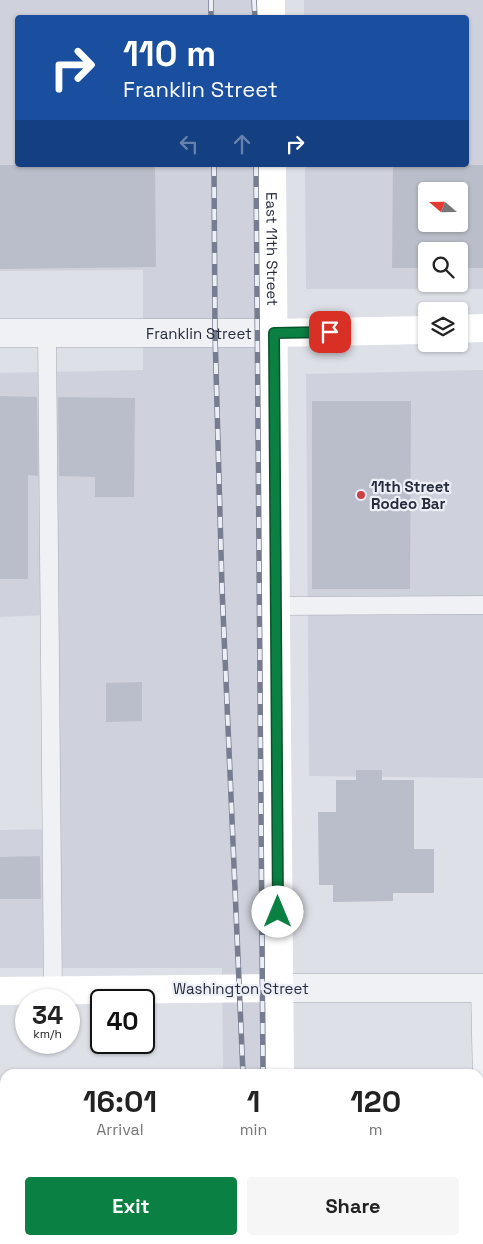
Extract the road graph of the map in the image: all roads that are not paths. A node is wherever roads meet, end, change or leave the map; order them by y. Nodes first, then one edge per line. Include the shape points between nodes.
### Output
1 (271, 0) edge
2 (271, 15) edge
3 (272, 167) edge
4 (483, 328) edge
5 (468, 329) edge
6 (418, 330) edge
7 (0, 333) edge
8 (48, 333) junction
9 (274, 333) junction
10 (483, 605) edge
11 (276, 606) junction
12 (279, 988) junction
13 (482, 988) edge
14 (53, 989) edge
15 (80, 990) edge
16 (0, 991) edge
17 (15, 991) edge
18 (280, 1069) edge
19 (483, 1069) edge

1 - 2 street
3 - 9 street, East 11th Street
4 - 5 street
6 - 9 street, Franklin Street
7 - 8 street, Franklin Street
8 - 9 street, Franklin Street
8 - 14 lane
9 - 11 street, East 11th Street
10 - 11 lane
11 - 12 street, East 11th Street
12 - 13 street, Washington Street
12 - 15 street, Washington Street
12 - 18 street, East 11th Street
13 - 19 lane
16 - 17 street, Washington Street

